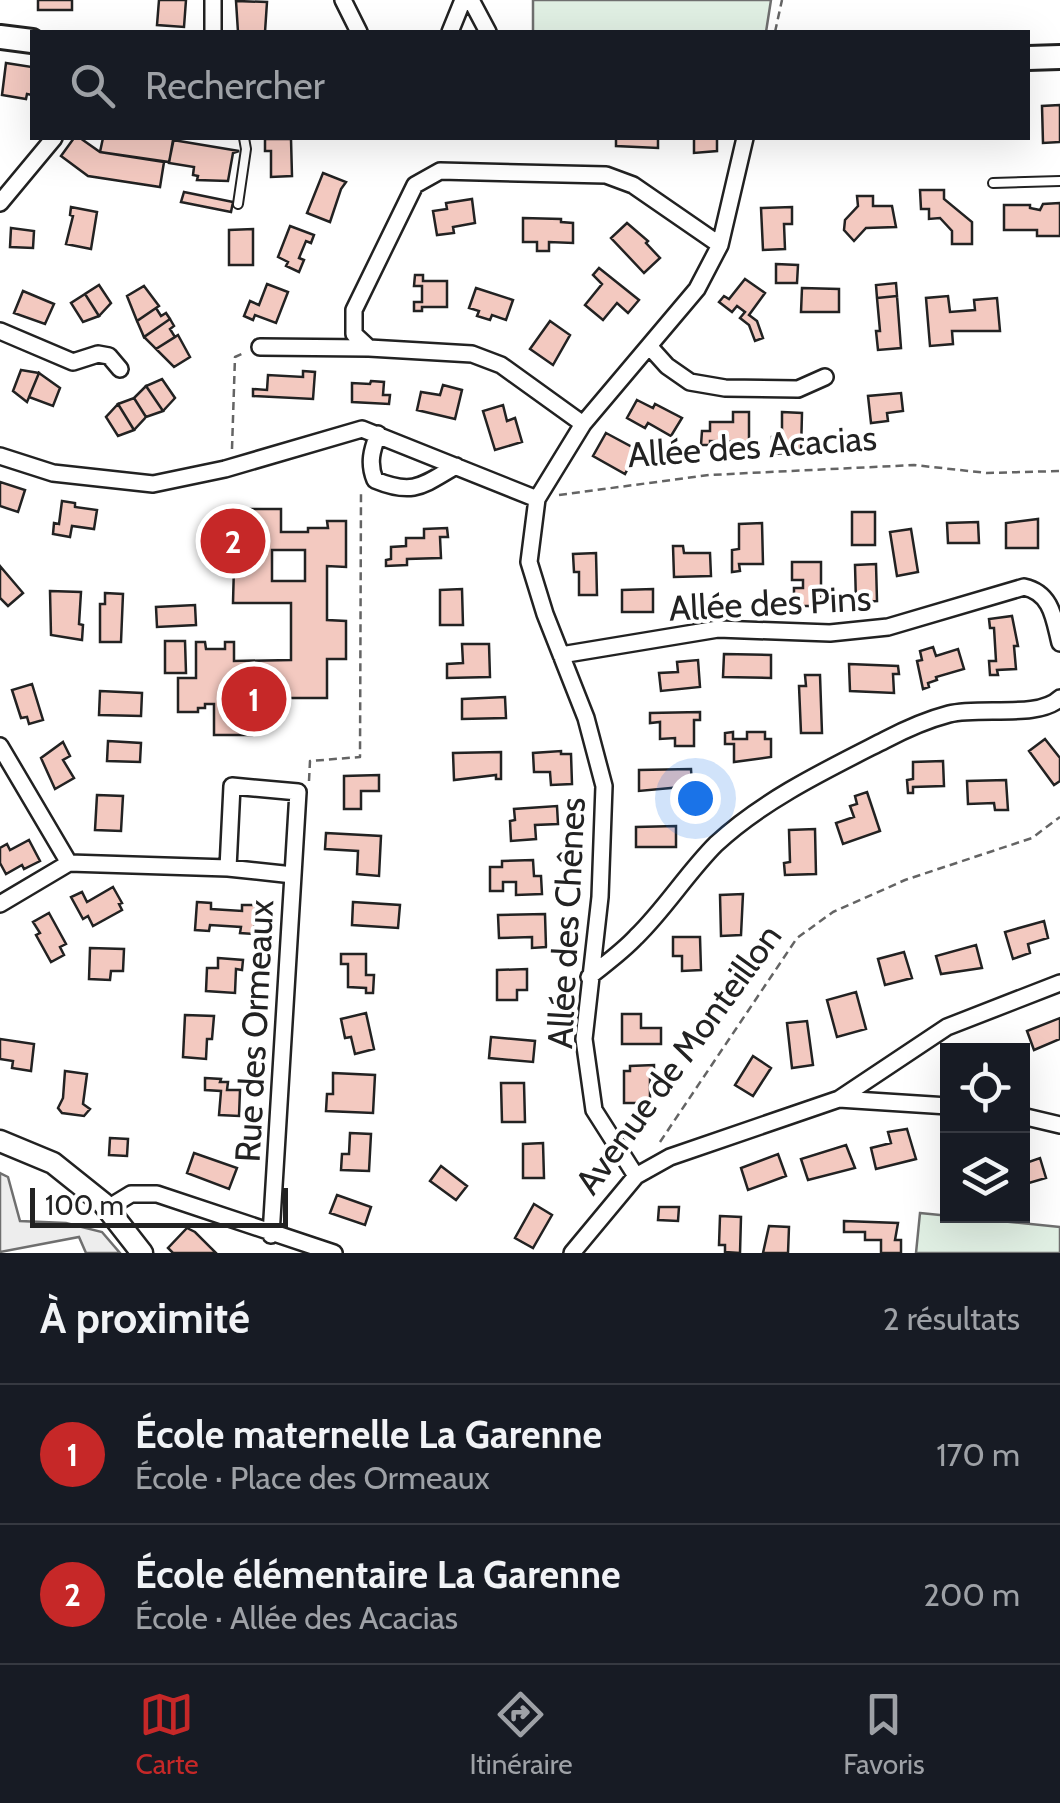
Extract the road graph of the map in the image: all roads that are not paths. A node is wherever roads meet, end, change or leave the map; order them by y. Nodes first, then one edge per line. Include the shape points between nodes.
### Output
1 (214, 0) edge
2 (343, 0) edge
3 (463, 0) edge
4 (471, 0) edge
5 (213, 30) edge
6 (357, 30) edge
7 (451, 30) edge
8 (487, 30) edge
9 (0, 37) edge
10 (30, 42) edge
11 (1060, 57) edge
12 (1030, 58) edge
13 (52, 140) edge
14 (244, 140) edge
15 (745, 140) edge
16 (1060, 181) edge
17 (993, 182) dead end
18 (5, 188) edge
19 (0, 203) edge
20 (238, 204) dead end
21 (720, 246) junction
22 (0, 331) edge
23 (649, 346) junction
24 (260, 347) road end
25 (368, 348) junction
26 (120, 369) dead end
27 (825, 377) dead end
28 (583, 424) junction
29 (378, 434) junction
30 (0, 456) edge
31 (456, 466) junction
32 (538, 499) junction
33 (1060, 643) edge
34 (561, 655) junction
35 (1060, 698) edge
36 (0, 746) edge
37 (69, 863) junction
38 (228, 868) junction
39 (293, 875) junction
40 (0, 904) edge
41 (589, 976) junction
42 (1060, 983) edge
43 (839, 1099) junction
44 (940, 1105) edge
45 (1030, 1118) edge
46 (1060, 1125) edge
47 (0, 1141) edge
48 (636, 1176) junction
49 (108, 1208) junction
50 (272, 1235) junction
51 (142, 1253) edge
52 (334, 1253) edge
53 (572, 1253) edge

1 - 5 street
2 - 6 street
3 - 7 street
4 - 8 street
9 - 10 main road
11 - 12 main road
13 - 18 street
14 - 20 lane
15 - 21 street, Allée des Chênes
16 - 17 lane
18 - 19 street
21 - 23 street, Allée des Chênes via 697,289
21 - 25 street via 633,185 606,175 440,171 415,186 354,310 354,334
22 - 26 street via 73,362 110,356
23 - 27 street via 690,382 798,390
23 - 28 street, Allée des Chênes
24 - 25 street
25 - 28 street via 472,354 501,364
28 - 32 street, Allée des Chênes
29 - 30 street via 362,429 171,482 53,473
29 - 31 street
29 - 31 street via 371,453 376,480 409,490
31 - 32 street
32 - 34 street, Allée des Chênes via 529,562
33 - 34 street, Allée des Pins via 1046,598 1024,587 888,627 718,628
34 - 41 street, Allée des Chênes via 604,786
35 - 41 street via 1038,709 951,714 838,764 717,844 637,937
36 - 37 street
37 - 38 street, Rue des Ormeaux
37 - 40 street
38 - 39 street, Rue des Ormeaux
38 - 39 street via 232,786 298,792
39 - 50 street, Rue des Ormeaux
41 - 48 street, Allée des Chênes via 584,1039 594,1110
42 - 43 street via 947,1027
43 - 44 street
43 - 48 street via 670,1157
45 - 46 street
47 - 49 street via 52,1163
48 - 53 street, Avenue de Monteillon
49 - 50 street via 131,1194 157,1194
49 - 51 street
50 - 52 street

